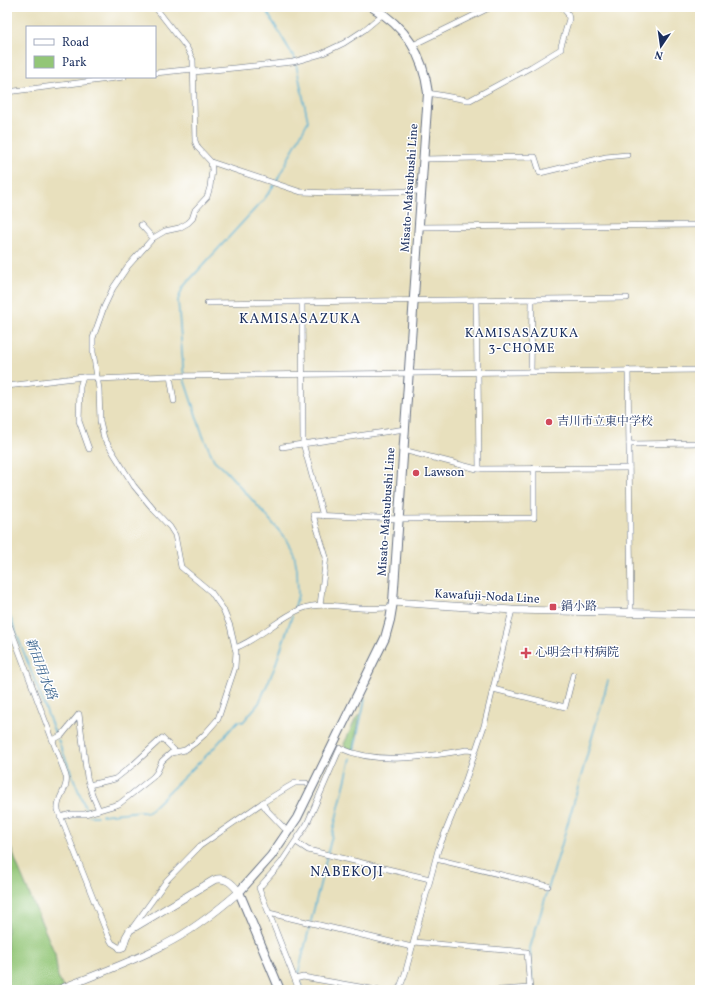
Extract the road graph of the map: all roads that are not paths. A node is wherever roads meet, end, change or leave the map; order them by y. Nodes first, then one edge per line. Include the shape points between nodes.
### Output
1 (155, 7) edge
2 (372, 7) edge
3 (491, 7) edge
4 (562, 7) edge
5 (383, 14) junction
6 (412, 45) junction
7 (194, 71) junction
8 (156, 73) edge
9 (116, 78) edge
10 (7, 92) edge
11 (428, 93) junction
12 (627, 155) dead end
13 (424, 159) junction
14 (210, 162) junction
15 (422, 191) junction
16 (700, 225) edge
17 (142, 226) dead end
18 (419, 228) junction
19 (153, 238) junction
20 (627, 298) dead end
21 (414, 300) junction
22 (476, 300) junction
23 (532, 300) junction
24 (302, 302) junction
25 (207, 303) dead end
26 (628, 370) junction
27 (700, 370) edge
28 (531, 371) junction
29 (477, 372) junction
30 (409, 373) junction
31 (302, 374) junction
32 (170, 376) junction
33 (83, 377) junction
34 (97, 378) junction
35 (7, 386) edge
36 (174, 401) dead end
37 (405, 429) junction
38 (303, 443) junction
39 (700, 443) edge
40 (629, 444) junction
41 (282, 447) dead end
42 (89, 449) dead end
43 (403, 450) junction
44 (534, 468) junction
45 (629, 468) junction
46 (479, 469) junction
47 (323, 516) junction
48 (399, 519) junction
49 (320, 605) junction
50 (393, 605) junction
51 (512, 610) junction
52 (631, 611) junction
53 (700, 614) edge
54 (7, 619) edge
55 (235, 648) junction
56 (573, 675) dead end
57 (493, 690) junction
58 (53, 740) junction
59 (475, 751) junction
60 (176, 752) junction
61 (306, 783) dead end
62 (89, 785) junction
63 (262, 802) junction
64 (98, 810) junction
65 (60, 817) junction
66 (284, 828) dead end
67 (295, 839) junction
68 (436, 859) junction
69 (430, 879) junction
70 (548, 886) dead end
71 (239, 892) junction
72 (269, 913) junction
73 (130, 930) junction
74 (413, 944) junction
75 (120, 948) joint
76 (295, 979) junction
77 (530, 989) edge
78 (57, 990) edge
79 (280, 990) edge
80 (299, 990) edge
81 (376, 990) edge
82 (398, 990) edge
83 (500, 990) edge

1 - 7 street via 189,52
2 - 5 main road, Misato-Matsubushi Line
3 - 6 street
4 - 11 street via 569,19 561,49 470,100
5 - 6 main road, Misato-Matsubushi Line
5 - 7 street via 344,43 321,54 293,62
6 - 11 main road, Misato-Matsubushi Line via 422,65
7 - 8 street
7 - 14 street via 196,144
9 - 10 street
11 - 13 main road, Misato-Matsubushi Line
12 - 13 street via 606,157 540,173 535,157
13 - 15 main road, Misato-Matsubushi Line
14 - 15 street via 301,192
14 - 19 street via 212,170 209,192 195,210 192,219 184,226 165,230
15 - 18 main road, Misato-Matsubushi Line
16 - 18 street
17 - 19 street
18 - 21 main road, Misato-Matsubushi Line
19 - 34 street via 128,266 104,306 93,338
20 - 23 street
21 - 22 street
21 - 24 street
21 - 30 main road, Misato-Matsubushi Line
22 - 23 street
22 - 29 street
23 - 28 street
24 - 25 street
24 - 31 street
26 - 27 street
26 - 28 street
26 - 40 street
28 - 29 street
29 - 30 street
29 - 46 street
30 - 31 street
30 - 37 main road, Misato-Matsubushi Line
31 - 32 street
31 - 38 street
32 - 34 street
32 - 36 street
33 - 34 street
33 - 35 street
33 - 42 street via 80,387 79,421
34 - 55 street via 100,421 104,438 134,486 175,535 181,567 211,592 223,608
37 - 38 street
37 - 43 main road, Misato-Matsubushi Line
38 - 41 street
38 - 47 street
39 - 40 street
40 - 45 street
43 - 46 street
43 - 48 main road, Misato-Matsubushi Line
44 - 45 street
44 - 46 street
44 - 48 street via 534,518
45 - 52 street
47 - 48 street
47 - 49 street via 313,515 326,557
48 - 50 main road, Misato-Matsubushi Line
49 - 50 street via 361,608
49 - 55 street via 300,609 253,640
50 - 51 main road, Kawafuji-Noda Line
50 - 71 main road, Misato-Matsubushi Line via 385,638 297,818 271,856
51 - 52 main road, Kawafuji-Noda Line
51 - 57 street
52 - 53 main road, Kawafuji-Noda Line
54 - 58 street
55 - 60 street via 235,667 218,719 195,743 185,750
56 - 57 street via 565,707
57 - 59 street
58 - 62 street via 62,735 79,714
58 - 65 street via 67,779 66,787 57,804
59 - 67 street via 399,758 357,755 340,748 307,824
59 - 68 street
60 - 62 street via 162,738 115,779
60 - 64 street via 162,760 153,777 121,802
61 - 63 street via 295,783
62 - 64 street
63 - 66 street
63 - 73 street via 194,851 167,880
64 - 65 street
65 - 75 street via 108,936 112,944
67 - 69 street via 308,850
67 - 72 street via 281,863 259,888
68 - 69 street
68 - 70 street
69 - 74 street
71 - 73 main road via 228,881 220,878 214,880
71 - 78 main road via 182,936 139,957
71 - 79 main road
72 - 74 street
72 - 76 street
73 - 75 main road via 123,947
74 - 77 street via 527,952
74 - 82 street via 406,974
76 - 80 street
76 - 81 street via 303,977
77 - 83 street

